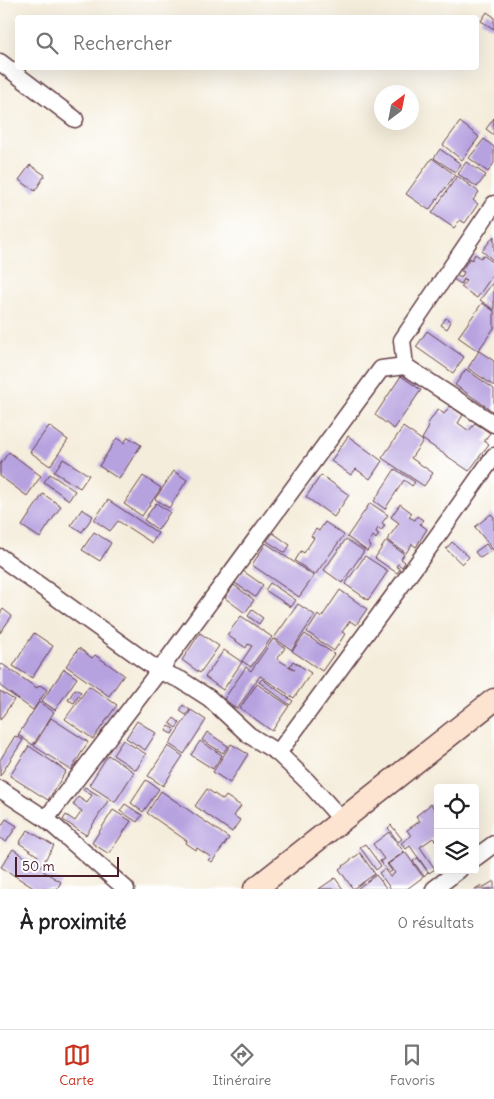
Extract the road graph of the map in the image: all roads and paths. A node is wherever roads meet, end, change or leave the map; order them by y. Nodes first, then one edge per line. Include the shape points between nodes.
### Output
1 (0, 62) edge
2 (75, 119) dead end
3 (494, 204) edge
4 (405, 366) junction
5 (494, 424) edge
6 (494, 456) edge
7 (0, 557) edge
8 (159, 671) junction
9 (494, 700) edge
10 (278, 753) junction
11 (0, 789) edge
12 (46, 819) junction
13 (342, 820) junction
14 (494, 844) edge
15 (479, 855) edge
16 (454, 874) edge
17 (126, 889) edge
18 (255, 889) edge
19 (435, 889) edge

1 - 2 street
3 - 4 street via 402,340
4 - 5 street
4 - 8 street via 381,369
6 - 10 street
7 - 8 street
8 - 10 street via 209,698 249,735
8 - 12 street
9 - 13 main road
10 - 13 street
11 - 12 street
12 - 17 street
13 - 18 main road
14 - 15 street
16 - 19 street

